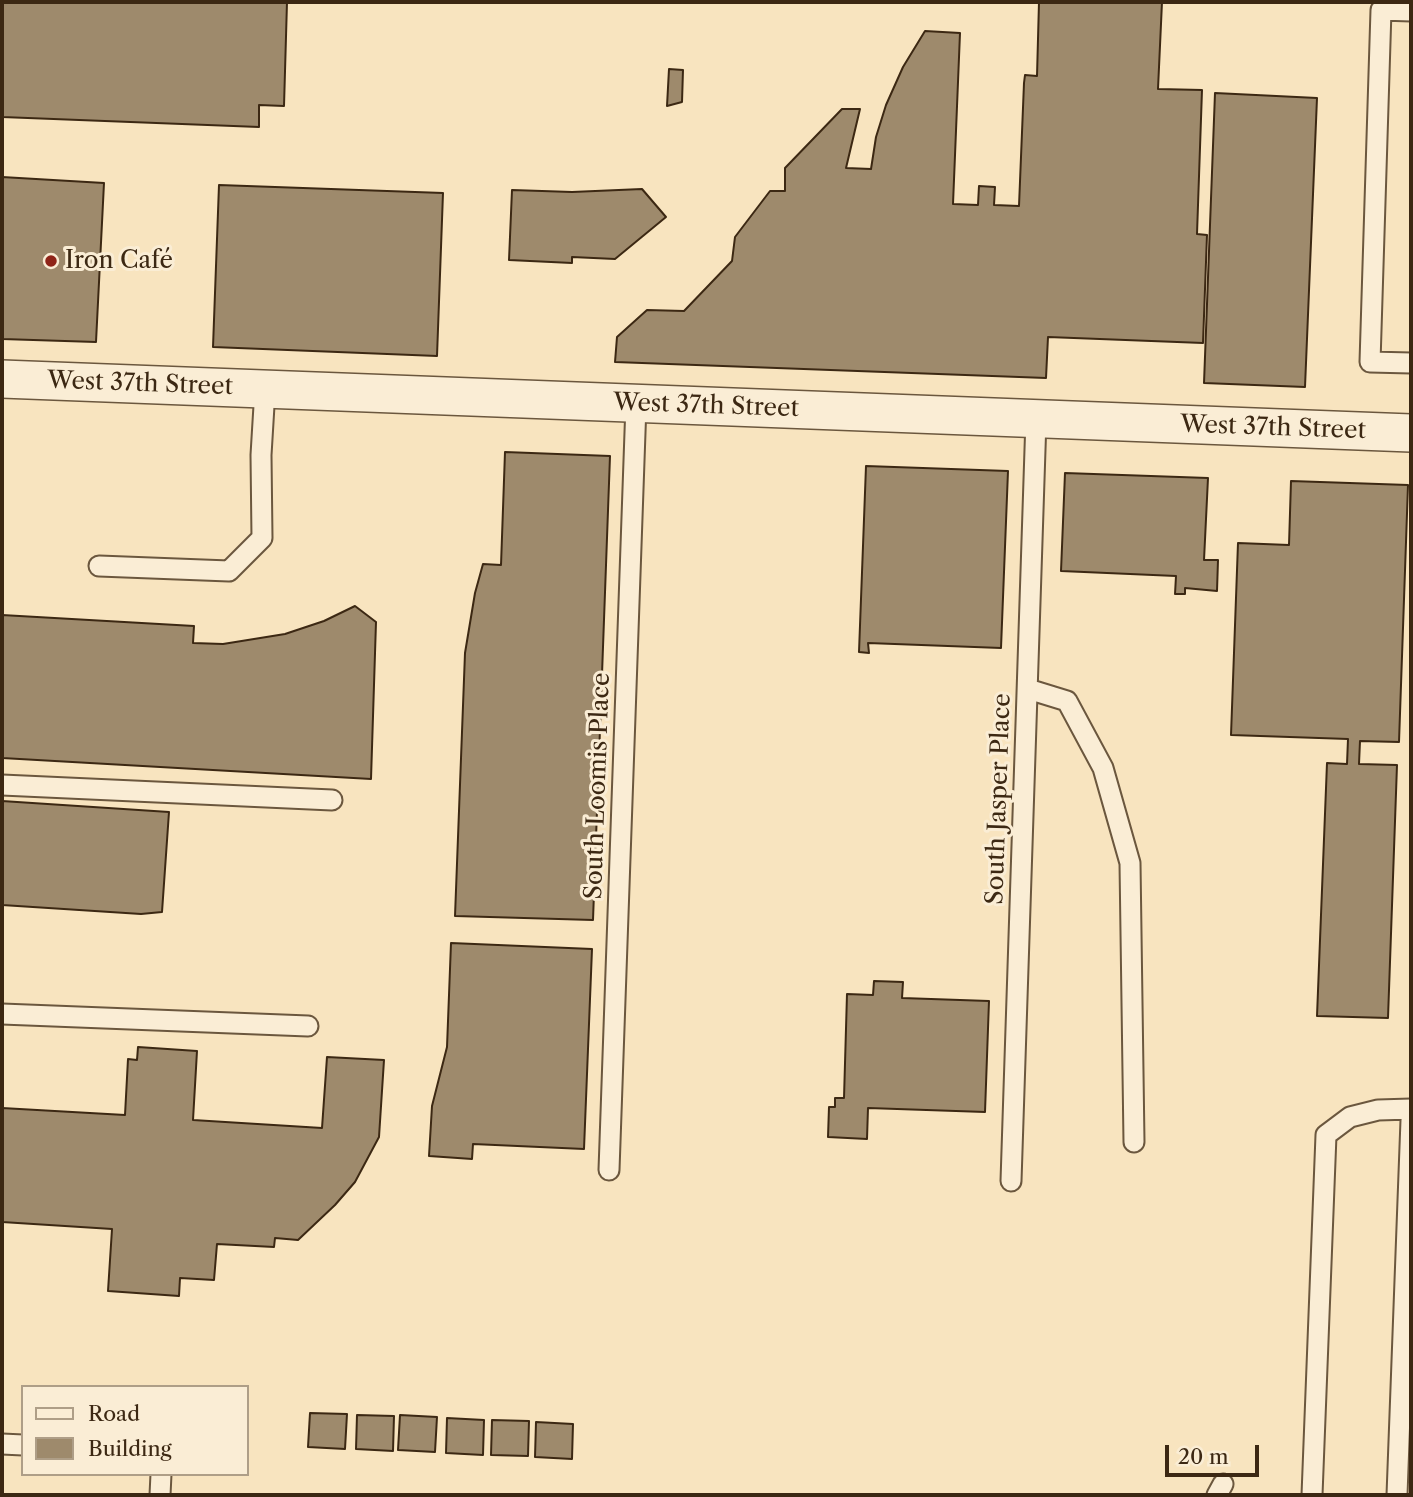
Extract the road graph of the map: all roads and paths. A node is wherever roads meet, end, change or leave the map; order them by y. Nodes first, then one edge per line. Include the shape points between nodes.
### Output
1 (1411, 10) edge
2 (1411, 363) edge
3 (2, 379) edge
4 (265, 389) junction
5 (636, 404) junction
6 (1036, 419) junction
7 (1411, 433) edge
8 (99, 566) dead end
9 (1028, 689) junction
10 (2, 785) edge
11 (331, 800) dead end
12 (2, 1014) edge
13 (308, 1026) dead end
14 (1411, 1109) edge
15 (1411, 1120) edge
16 (1134, 1142) dead end
17 (610, 1170) dead end
18 (1012, 1181) dead end
19 (2, 1444) edge
20 (21, 1445) edge
21 (161, 1476) edge
22 (160, 1495) edge
23 (1312, 1495) edge
24 (1397, 1495) edge

1 - 2 lane via 1381,10 1370,362
3 - 4 street, West 37th Street
4 - 5 street, West 37th Street
4 - 8 lane via 262,538 229,571
5 - 6 street, West 37th Street
5 - 17 lane, South Loomis Place
6 - 7 street, West 37th Street
6 - 9 lane, South Jasper Place
9 - 16 lane via 1067,701 1103,768 1130,863
9 - 18 lane, South Jasper Place
10 - 11 lane
12 - 13 lane
14 - 23 lane via 1350,1117 1326,1135
15 - 24 lane
19 - 20 lane
21 - 22 lane

